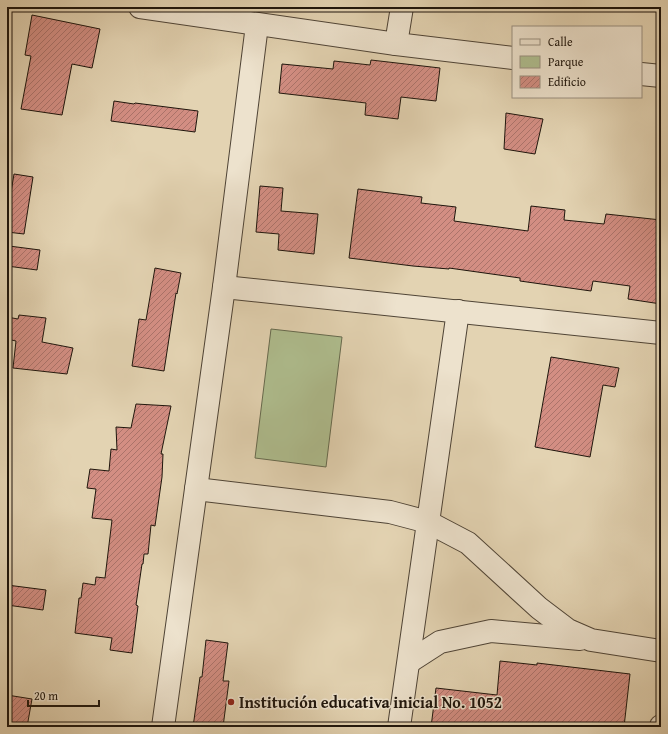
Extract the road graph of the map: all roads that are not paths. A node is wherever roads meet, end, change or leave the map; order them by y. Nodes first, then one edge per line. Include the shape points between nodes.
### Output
1 (140, 7) edge
2 (402, 7) edge
3 (257, 25) junction
4 (396, 44) junction
5 (512, 58) edge
6 (642, 74) edge
7 (661, 76) edge
8 (224, 287) junction
9 (458, 311) junction
10 (661, 333) edge
11 (196, 489) junction
12 (428, 522) junction
13 (591, 640) junction
14 (661, 652) edge
15 (408, 662) junction
16 (163, 727) edge
17 (399, 727) edge

1 - 3 street
2 - 4 street
3 - 4 street
3 - 8 street
4 - 5 street
6 - 7 street
8 - 9 street
8 - 11 street
9 - 10 street
9 - 12 street
11 - 12 street via 390,512
11 - 16 street
12 - 13 street via 468,543 540,608 568,630
12 - 15 street
13 - 14 street
13 - 15 street via 491,631 440,642
15 - 17 street

